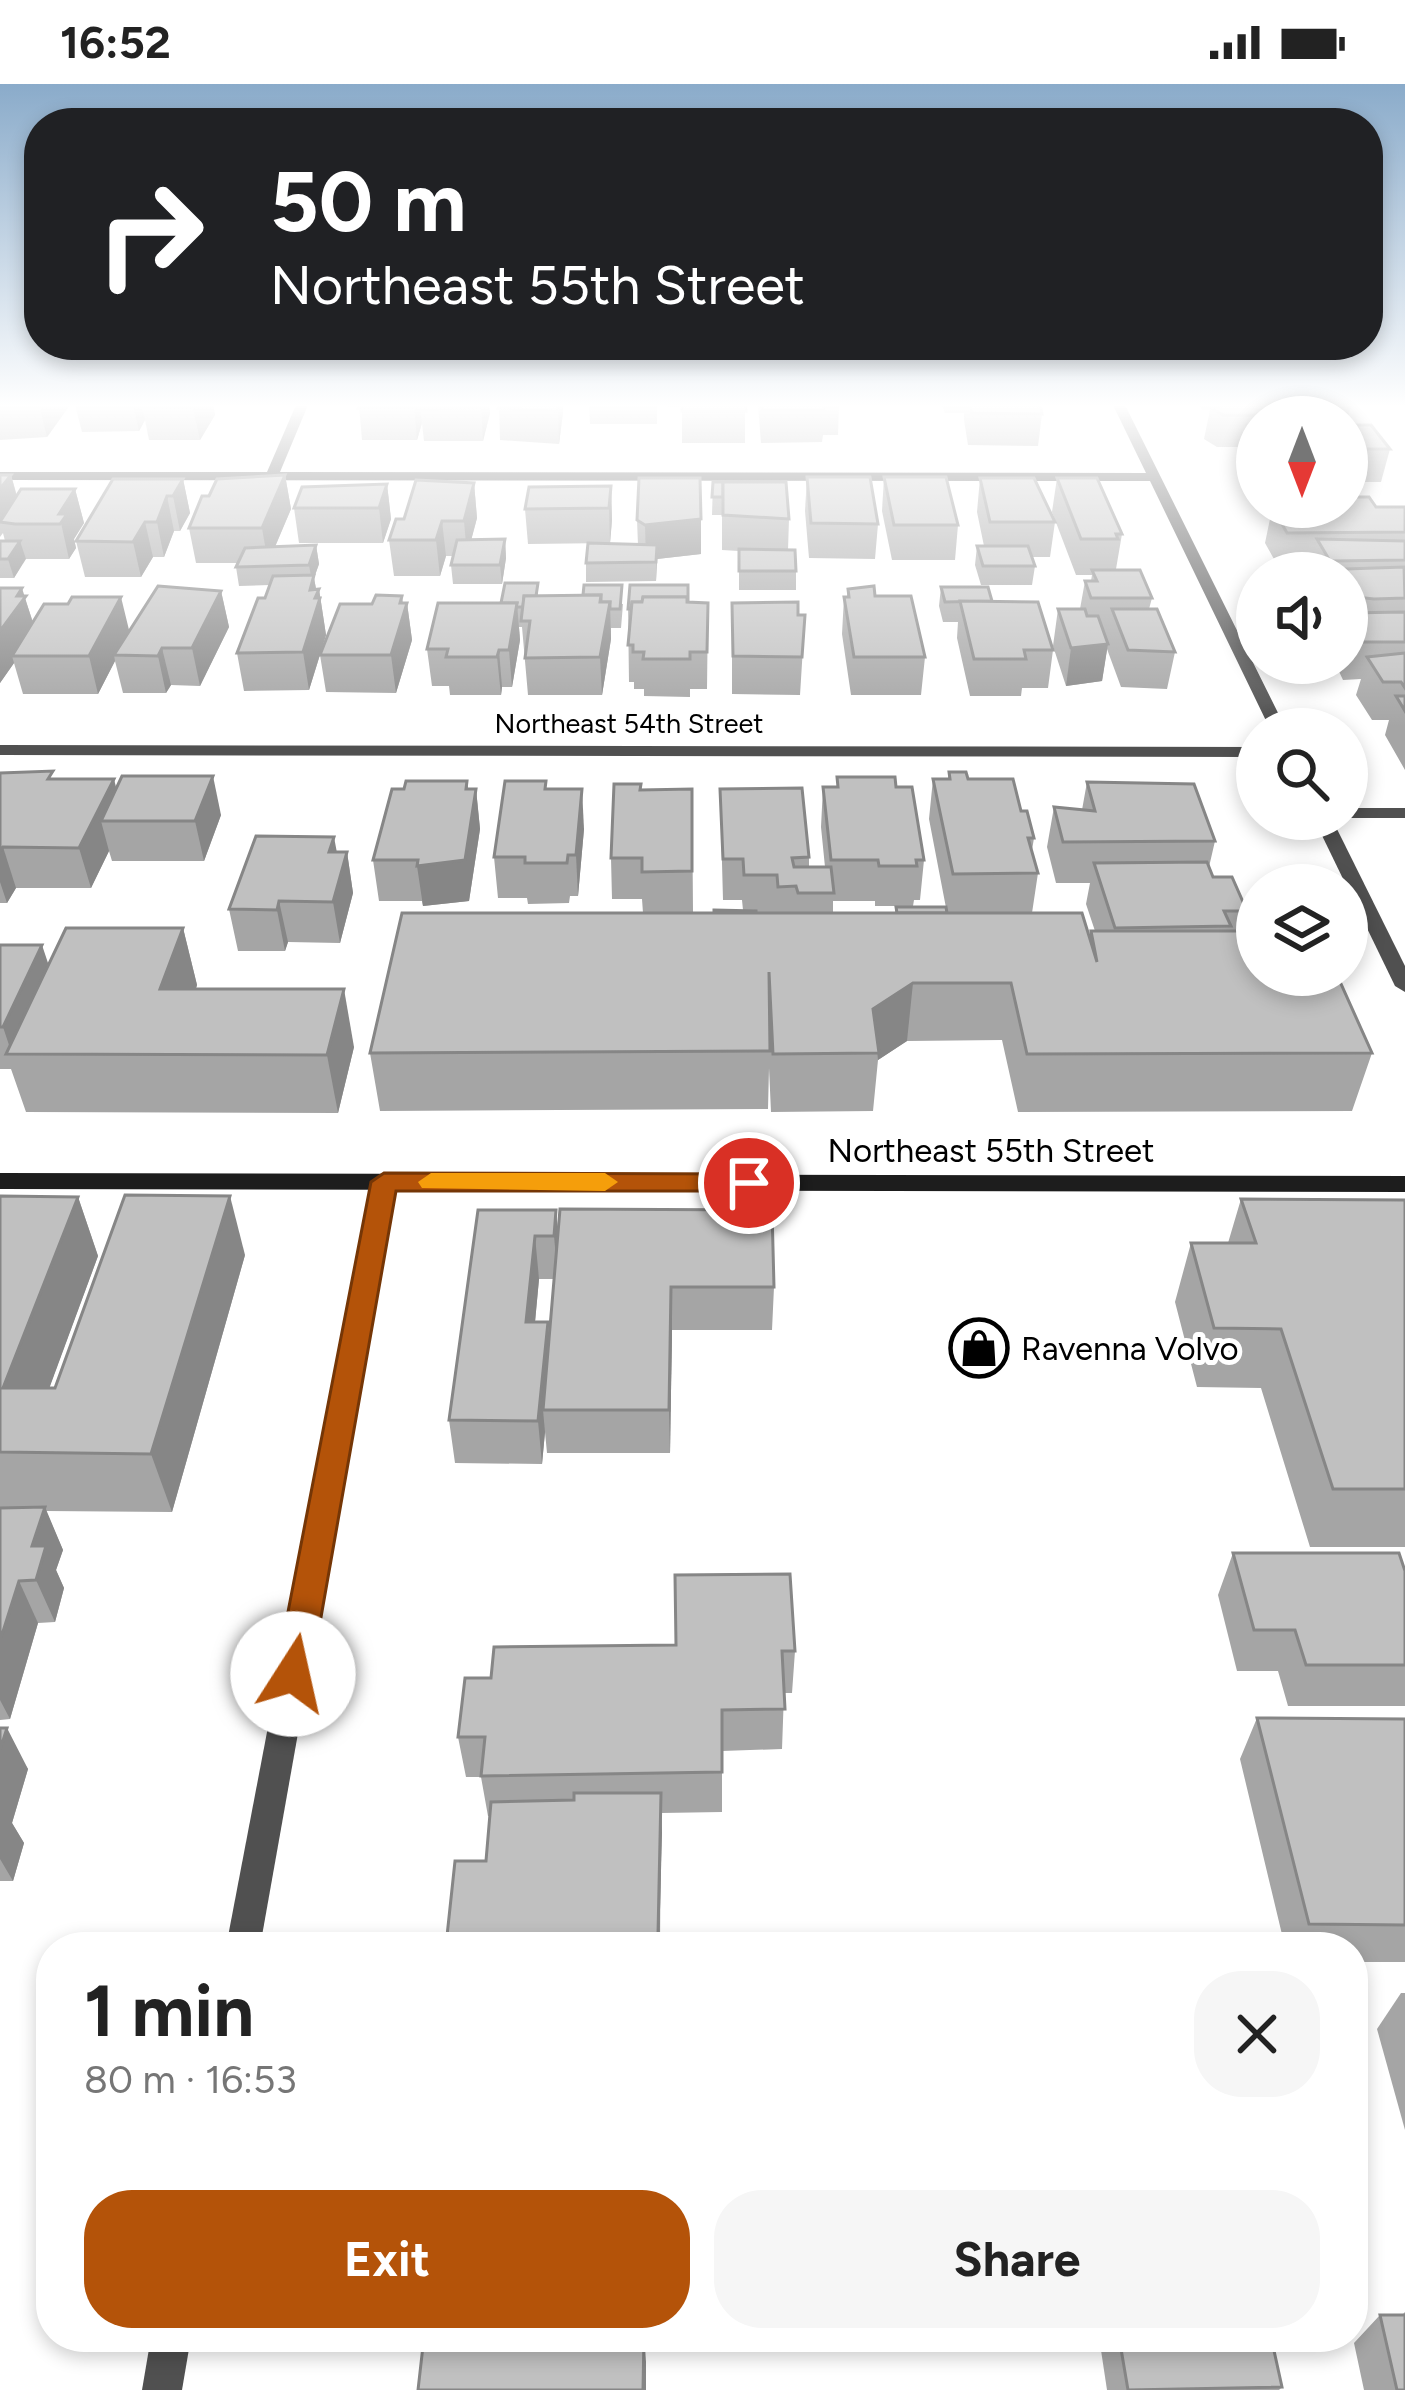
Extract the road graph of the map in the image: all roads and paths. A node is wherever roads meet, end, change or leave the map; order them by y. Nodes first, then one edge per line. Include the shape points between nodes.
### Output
1 (1172, 513) edge
2 (1268, 708) edge
3 (0, 750) edge
4 (1236, 752) edge
5 (1368, 813) edge
6 (1405, 813) edge
7 (1334, 840) edge
8 (1405, 986) edge
9 (0, 1181) edge
10 (384, 1182) junction
11 (1405, 1184) edge
12 (246, 1932) edge
13 (168, 2352) edge
14 (161, 2390) edge

1 - 2 street
3 - 4 street, Northeast 54th Street
5 - 6 street
7 - 8 street
9 - 10 main road, Northeast 55th Street
10 - 11 main road, Northeast 55th Street
10 - 12 street
13 - 14 street

